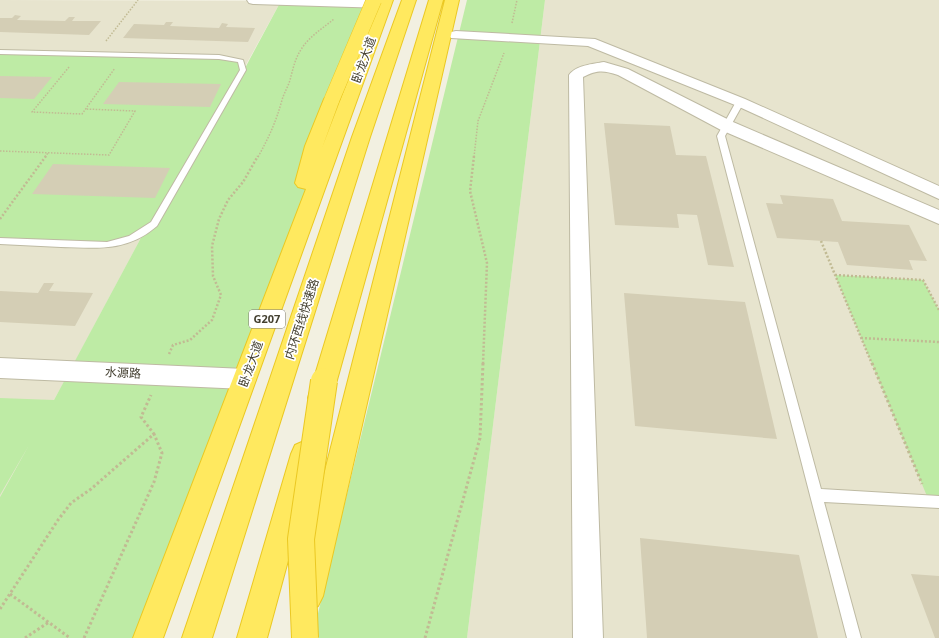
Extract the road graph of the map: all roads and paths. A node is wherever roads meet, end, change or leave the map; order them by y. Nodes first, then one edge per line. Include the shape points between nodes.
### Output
1 (138, 0) edge
2 (253, 0) edge
3 (409, 0) edge
4 (436, 0) edge
5 (464, 0) edge
6 (517, 0) edge
7 (382, 1) edge
8 (344, 2) junction
9 (456, 9) edge
10 (456, 36) junction
11 (509, 38) junction
12 (0, 52) edge
13 (79, 54) junction
14 (96, 54) junction
15 (124, 55) junction
16 (740, 102) junction
17 (85, 109) junction
18 (727, 126) junction
19 (0, 151) edge
20 (48, 153) junction
21 (411, 175) junction
22 (939, 193) edge
23 (939, 217) edge
24 (0, 220) edge
25 (0, 241) edge
26 (821, 241) dead end
27 (835, 275) junction
28 (939, 310) edge
29 (262, 335) junction
30 (861, 338) junction
31 (939, 342) edge
32 (0, 368) edge
33 (160, 375) junction
34 (245, 379) junction
35 (324, 381) junction
36 (154, 434) junction
37 (816, 495) junction
38 (934, 501) edge
39 (10, 594) junction
40 (0, 609) edge
41 (49, 622) junction
42 (25, 638) edge
43 (70, 638) edge
44 (84, 638) edge
45 (148, 638) edge
46 (197, 638) edge
47 (252, 638) edge
48 (298, 638) edge
49 (305, 638) edge
50 (425, 638) edge
51 (588, 638) edge
52 (854, 638) edge

1 - 14 path
2 - 8 street
3 - 46 highway, 内环西线快速路 via 356,152
4 - 35 highway
5 - 9 highway
6 - 11 path
7 - 8 street
7 - 29 highway, 卧龙大道 / G207
7 - 29 highway, bridge via 332,99 314,146
8 - 33 path via 338,16 308,40 301,49 266,143 243,182 228,200 219,219 212,253 213,276 221,295 212,320 190,340 173,345
9 - 10 highway
9 - 21 highway
10 - 11 street
10 - 21 highway
11 - 16 street via 590,42
11 - 50 path via 478,121 470,191 487,263 480,438
12 - 13 lane
13 - 14 lane
13 - 17 path via 32,112 82,114
14 - 15 lane
15 - 17 path
15 - 25 lane via 219,57 241,61 243,70 154,224 143,234 107,245
16 - 18 lane
16 - 22 street
17 - 20 path via 135,111 109,155
18 - 23 street
18 - 37 lane via 722,136
18 - 51 street via 623,72 604,66 576,75
19 - 20 path
20 - 24 path
21 - 48 highway
26 - 27 path
27 - 28 path via 923,280
27 - 30 path
29 - 34 highway, 卧龙大道 / G207
30 - 31 path
30 - 38 path
32 - 33 street, 水源路
33 - 34 street, 水源路
33 - 36 path via 141,417
34 - 45 highway, 卧龙大道 / G207
35 - 47 highway, bridge
35 - 49 highway, bridge via 301,539
36 - 39 path via 90,490 71,503
36 - 44 path via 162,453 154,482
37 - 38 lane
37 - 52 lane
39 - 40 path
39 - 41 path
41 - 42 path
41 - 43 path

